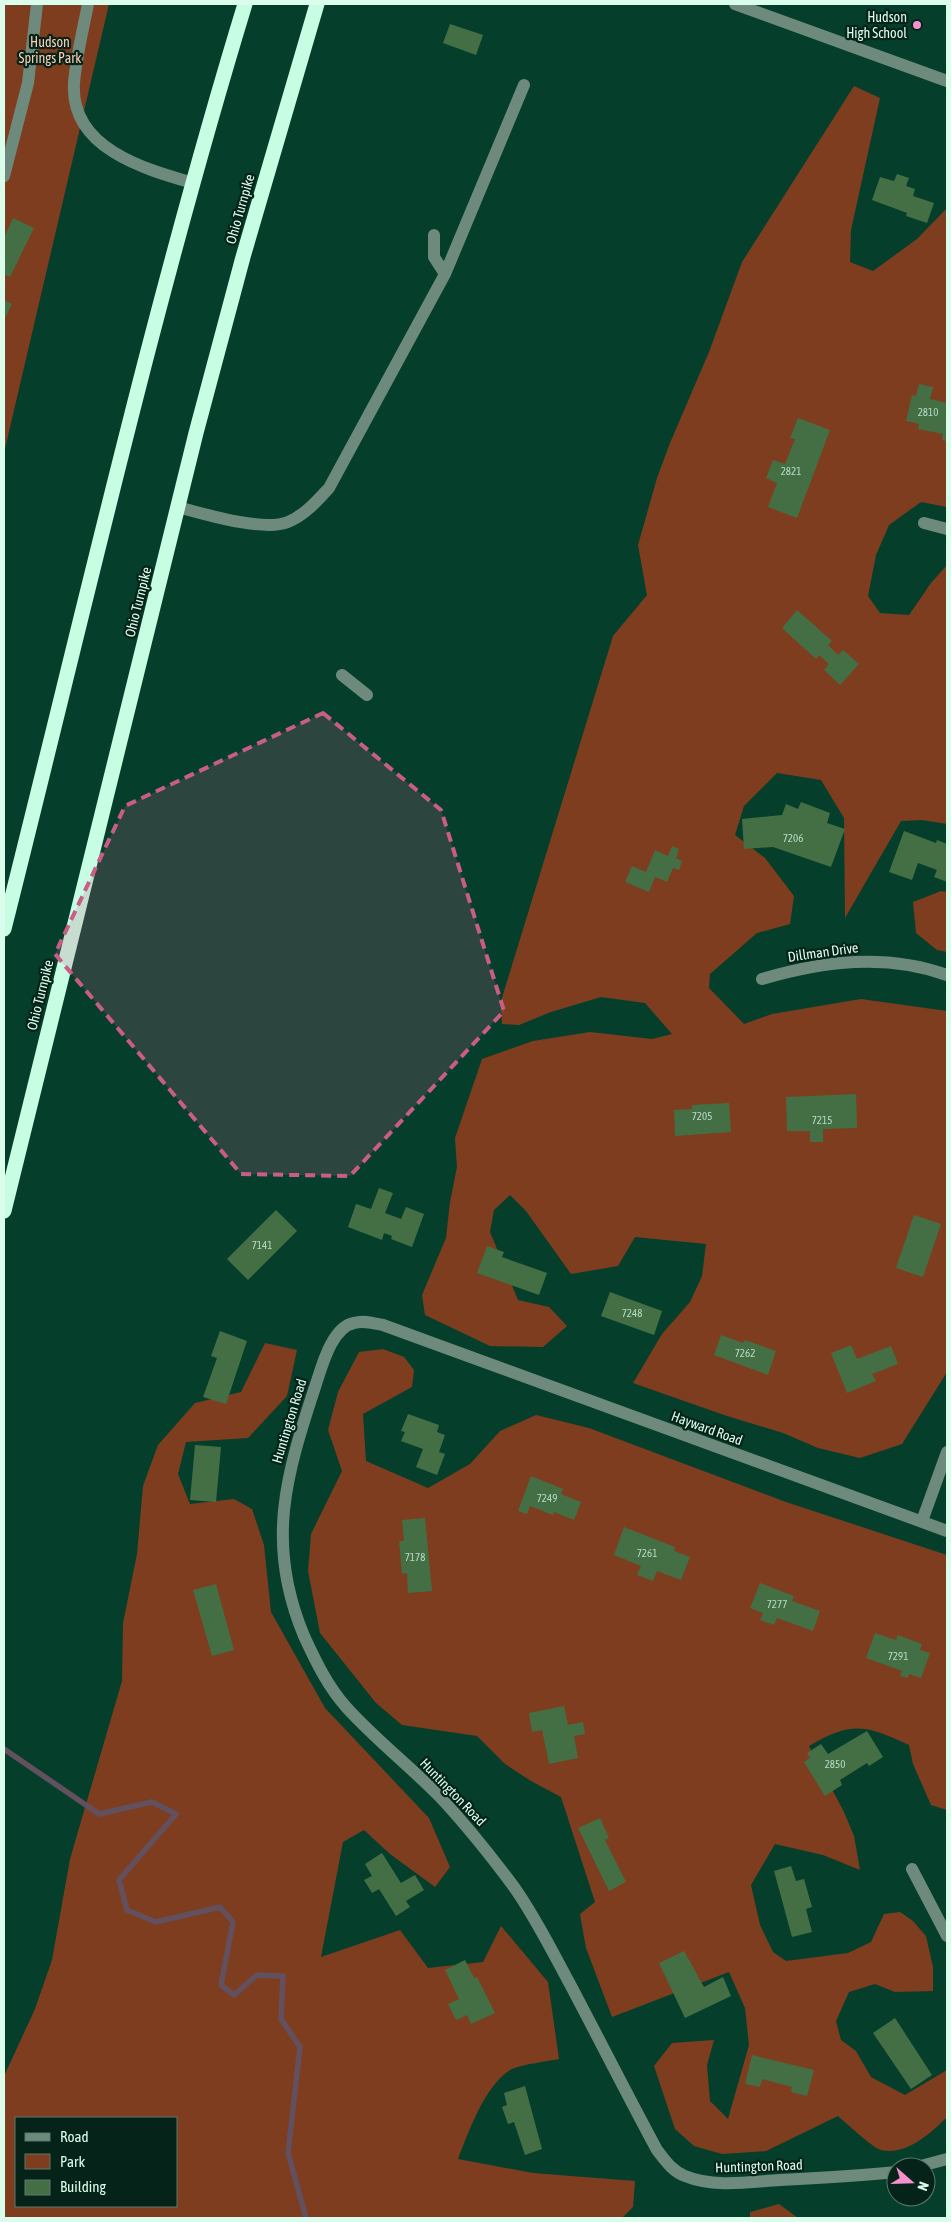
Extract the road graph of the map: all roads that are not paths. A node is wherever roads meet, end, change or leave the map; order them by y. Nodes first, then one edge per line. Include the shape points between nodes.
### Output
1 (37, 4) edge
2 (88, 4) edge
3 (244, 4) edge
4 (317, 4) edge
5 (735, 4) edge
6 (947, 81) edge
7 (524, 85) dead end
8 (4, 176) edge
9 (193, 183) junction
10 (434, 235) dead end
11 (444, 274) junction
12 (178, 507) junction
13 (924, 523) dead end
14 (947, 529) edge
15 (342, 675) dead end
16 (367, 695) dead end
17 (4, 929) edge
18 (947, 975) edge
19 (762, 979) dead end
20 (4, 1211) edge
21 (457, 1352) joint
22 (947, 1452) edge
23 (922, 1521) junction
24 (947, 1531) edge
25 (912, 1869) dead end
26 (947, 1936) edge
27 (886, 2173) edge

1 - 8 street via 28,83
2 - 9 street via 74,84 78,108 91,134 109,150 152,172
3 - 9 highway
4 - 12 highway, Ohio Turnpike via 243,257
5 - 6 street
7 - 11 street
9 - 17 highway via 109,498
10 - 11 street via 434,257
11 - 12 street via 329,488 306,512 286,523 260,524 221,519
12 - 20 highway, Ohio Turnpike
13 - 14 street
15 - 16 street
18 - 19 street, Dillman Drive via 904,964 852,960
21 - 23 street, Hayward Road
21 - 27 street, Huntington Road via 366,1322 351,1323 340,1332 328,1350 294,1453 282,1508 282,1540 292,1608 316,1664 347,1708 458,1818 516,1890 561,1966 657,2150 669,2166 682,2176 708,2182 740,2183
22 - 23 street
23 - 24 street, Hayward Road
25 - 26 street

